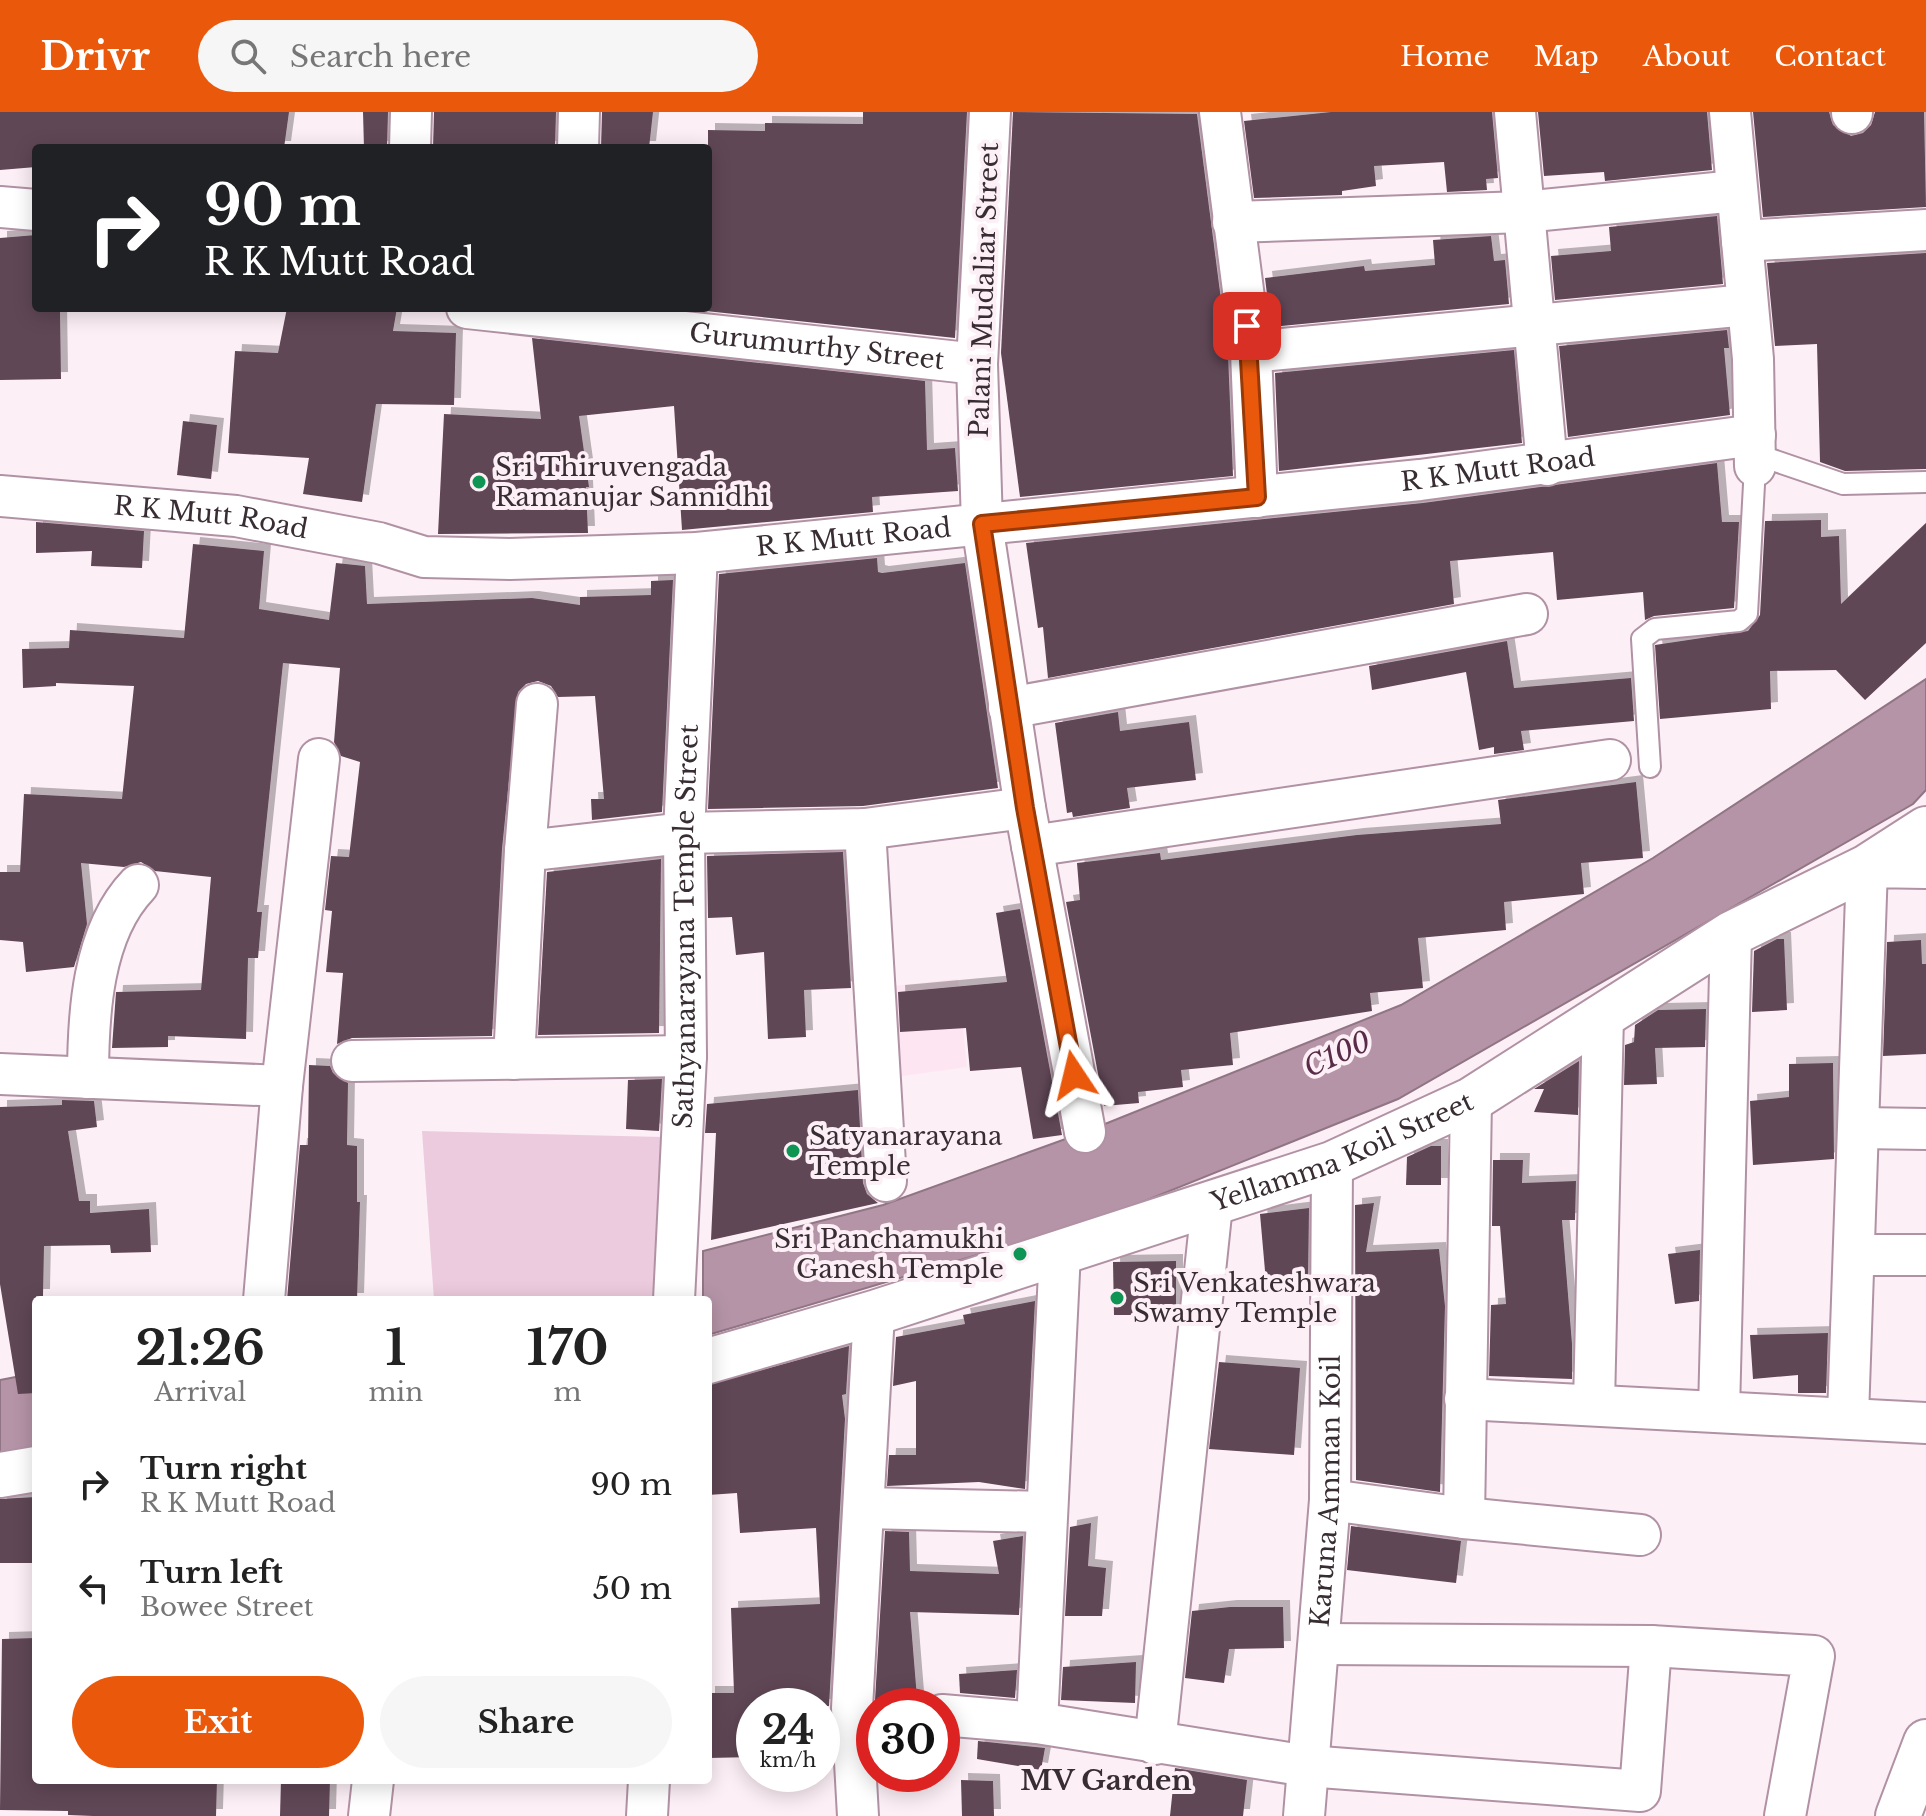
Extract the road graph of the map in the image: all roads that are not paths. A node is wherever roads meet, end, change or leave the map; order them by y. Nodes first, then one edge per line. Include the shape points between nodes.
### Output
1 (411, 112) edge
2 (579, 112) edge
3 (990, 112) edge
4 (1220, 112) edge
5 (1515, 112) edge
6 (1730, 112) edge
7 (410, 144) edge
8 (578, 144) edge
9 (1736, 191) junction
10 (0, 207) edge
11 (32, 210) edge
12 (1523, 212) junction
13 (1233, 222) junction
14 (1926, 230) edge
15 (1742, 241) junction
16 (1747, 305) junction
17 (536, 312) edge
18 (570, 314) edge
19 (1535, 327) junction
20 (1251, 352) junction
21 (977, 364) junction
22 (1755, 452) junction
23 (1547, 465) junction
24 (1926, 482) edge
25 (0, 496) edge
26 (1257, 497) junction
27 (982, 524) junction
28 (697, 553) junction
29 (1527, 614) dead end
30 (537, 704) dead end
31 (1009, 708) junction
32 (319, 759) dead end
33 (1610, 760) dead end
34 (1650, 767) dead end
35 (1028, 827) junction
36 (865, 829) junction
37 (1926, 829) edge
38 (684, 833) junction
39 (525, 851) junction
40 (1867, 867) junction
41 (1926, 868) edge
42 (138, 885) dead end
43 (1731, 934) junction
44 (1603, 1015) junction
45 (686, 1056) junction
46 (514, 1059) junction
47 (352, 1061) dead end
48 (0, 1074) edge
49 (88, 1078) junction
50 (282, 1086) junction
51 (1471, 1100) junction
52 (1859, 1128) junction
53 (1926, 1129) edge
54 (1085, 1132) dead end
55 (1332, 1164) junction
56 (886, 1181) dead end
57 (1212, 1205) junction
58 (1060, 1252) junction
59 (1855, 1255) junction
60 (1926, 1255) edge
61 (264, 1296) edge
62 (674, 1296) edge
63 (874, 1313) junction
64 (712, 1360) edge
65 (1465, 1399) junction
66 (1594, 1404) junction
67 (1719, 1411) junction
68 (1848, 1416) junction
69 (1926, 1423) edge
70 (32, 1470) edge
71 (0, 1475) edge
72 (1330, 1500) junction
73 (864, 1508) junction
74 (1046, 1512) junction
75 (1464, 1518) junction
76 (1640, 1535) dead end
77 (1320, 1644) junction
78 (1651, 1646) junction
79 (863, 1688) edge
80 (960, 1717) edge
81 (1037, 1723) junction
82 (1926, 1742) edge
83 (1155, 1744) junction
84 (1307, 1766) junction
85 (373, 1784) edge
86 (649, 1784) edge
87 (859, 1792) edge
88 (1638, 1804) edge
89 (369, 1816) edge
90 (647, 1816) edge
91 (858, 1816) edge
92 (1304, 1816) edge
93 (1785, 1816) edge
94 (1898, 1816) edge

1 - 7 street
2 - 8 street
3 - 21 street, Palani Mudaliar Street
4 - 13 street
5 - 12 street
6 - 9 street
9 - 12 street
9 - 15 street
10 - 11 street
12 - 13 street
12 - 19 street
13 - 20 street
14 - 15 street
15 - 16 street
16 - 19 street
16 - 22 street
17 - 18 street, Gurumurthy Street
18 - 21 street, Gurumurthy Street
19 - 20 street
19 - 23 street
20 - 26 street
21 - 27 street, Palani Mudaliar Street
22 - 23 street, R K Mutt Road
22 - 24 lane via 1843,484
22 - 34 lane via 1747,614 1739,621 1655,629 1642,639
23 - 26 street, R K Mutt Road
25 - 28 street, R K Mutt Road via 236,516 379,543 424,557
26 - 27 street, R K Mutt Road
27 - 28 street, R K Mutt Road
27 - 31 street, Palani Mudaliar Street
28 - 38 street, Sathyanarayana Temple Street
29 - 31 street
30 - 39 street
31 - 35 street, Palani Mudaliar Street
32 - 50 street
33 - 35 street
35 - 36 street
35 - 54 street, Palani Mudaliar Street
36 - 38 street
36 - 56 street
37 - 40 street, Yellamma Koil Street
38 - 39 street
38 - 45 street, Sathyanarayana Temple Street
39 - 46 street
40 - 41 street
40 - 43 street, Yellamma Koil Street
40 - 52 street
42 - 49 street via 113,919 102,953 89,1016
43 - 44 street, Yellamma Koil Street
43 - 67 street
44 - 51 street, Yellamma Koil Street
44 - 66 street
45 - 46 street
45 - 62 street, Sathyanarayana Temple Street
46 - 47 street
48 - 49 street
49 - 50 street
50 - 61 street
51 - 55 street, Yellamma Koil Street
51 - 65 street
52 - 53 street
52 - 59 street
55 - 57 street, Yellamma Koil Street
55 - 72 street, Karuna Amman Koil
57 - 58 street, Yellamma Koil Street
57 - 83 street
58 - 63 street, Yellamma Koil Street
58 - 74 street
59 - 60 street
59 - 68 street
63 - 64 street, Yellamma Koil Street
63 - 73 street
65 - 66 street
65 - 75 street
66 - 67 street
67 - 68 street
68 - 69 street
70 - 71 street
72 - 75 street
72 - 77 street, Karuna Amman Koil
73 - 74 street
73 - 79 street
74 - 81 street
75 - 76 street
77 - 78 street
77 - 84 street, Karuna Amman Koil
78 - 88 street
78 - 93 street via 1814,1656
80 - 81 street
81 - 83 street
82 - 94 street
83 - 84 street
84 - 88 street
84 - 92 street, Karuna Amman Koil
85 - 89 street
86 - 90 street
87 - 91 street

